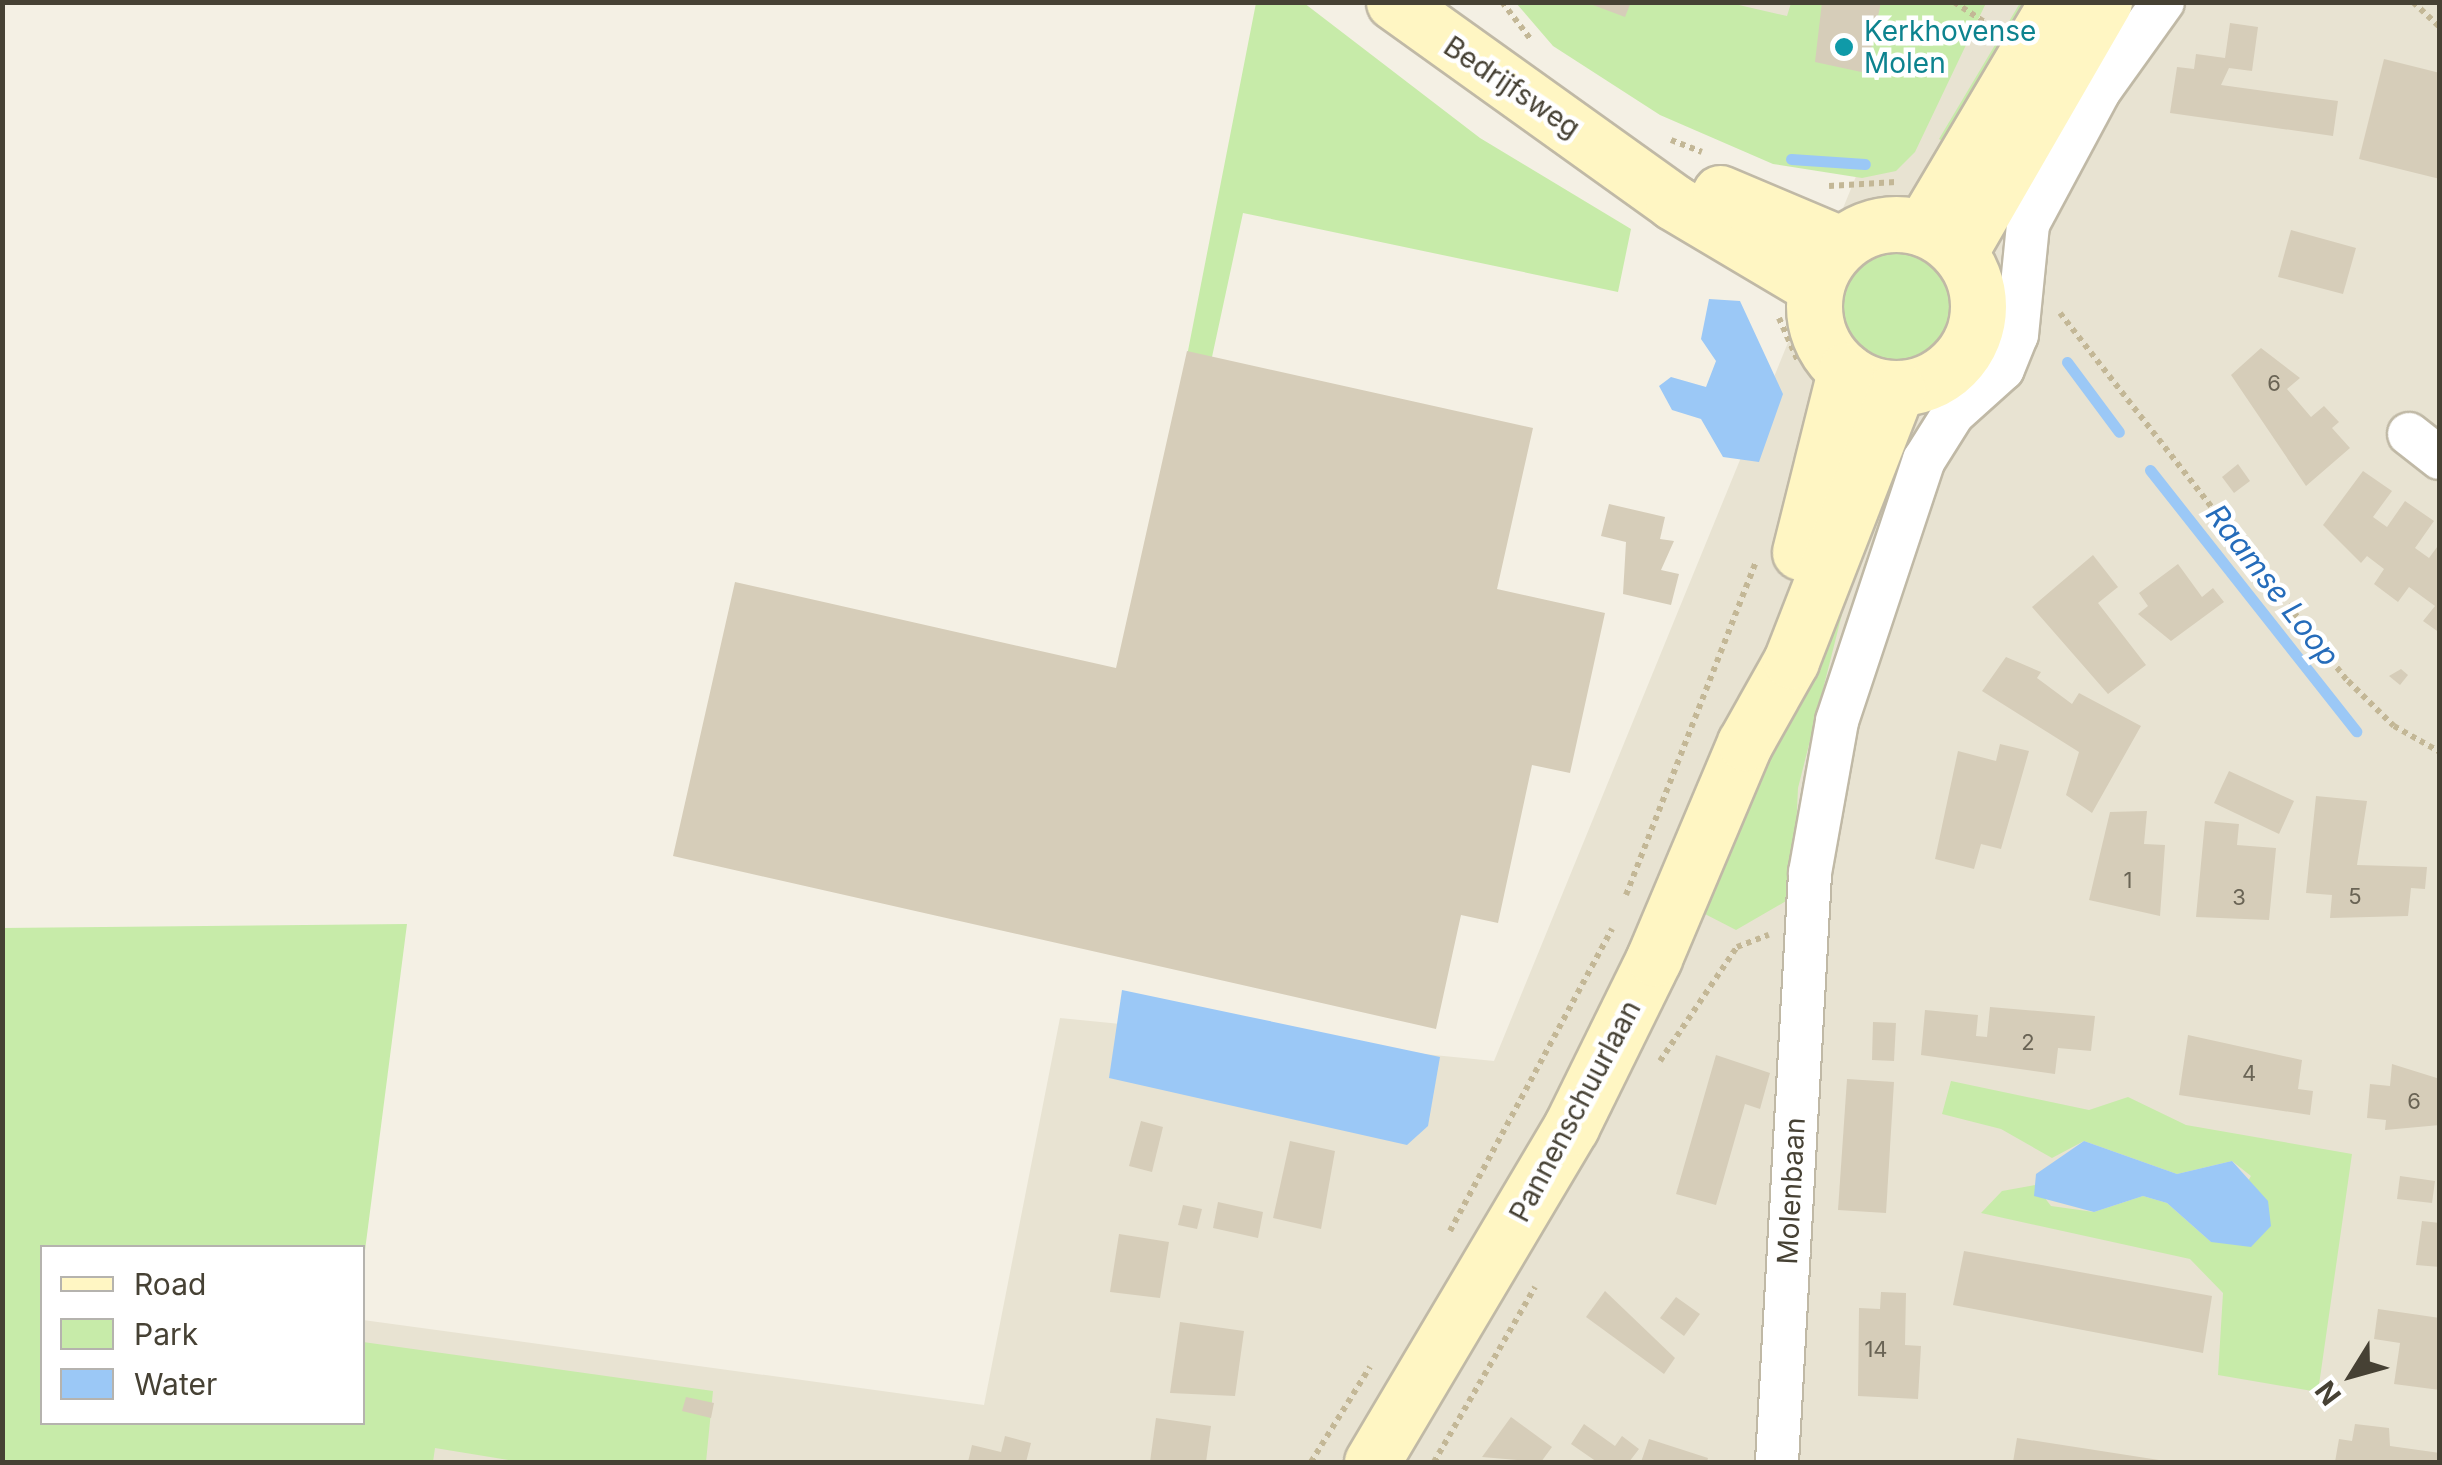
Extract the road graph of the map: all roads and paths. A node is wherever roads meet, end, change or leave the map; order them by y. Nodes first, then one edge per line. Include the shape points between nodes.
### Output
1 (1394, 2) edge
2 (1502, 2) edge
3 (1954, 2) edge
4 (2057, 2) edge
5 (2104, 2) edge
6 (2163, 2) edge
7 (2413, 2) edge
8 (2440, 27) edge
9 (1997, 30) dead end
10 (1539, 49) dead end
11 (1643, 148) junction
12 (1713, 157) dead end
13 (1910, 170) dead end
14 (1822, 186) dead end
15 (1941, 240) junction
16 (2025, 270) junction
17 (1808, 278) junction
18 (1824, 372) junction
19 (1897, 389) junction
20 (1760, 551) dead end
21 (1745, 743) junction
22 (2440, 752) edge
23 (1448, 1236) dead end
24 (1380, 1350) dead end
25 (1311, 1462) edge
26 (1372, 1462) edge
27 (1777, 1462) edge

1 - 11 main road, Bedrijfsweg
2 - 10 path, Bedrijfsweg
3 - 9 path
4 - 15 main road
5 - 15 main road
6 - 16 street via 2100,90 2028,224
7 - 8 path
11 - 12 path
11 - 17 main road, Bedrijfsweg via 1673,202
13 - 14 path via 1900,181
15 - 17 main road via 1880,225
15 - 19 main road via 1976,286 1971,341 1933,380
16 - 22 path via 2348,681 2394,726
16 - 27 street, Molenbaan via 2017,336 2003,369 1953,414 1924,460 1868,615 1822,784
17 - 18 path
17 - 18 main road
18 - 19 main road
18 - 21 main road, Pannenschuurlaan via 1838,428
19 - 21 main road, Pannenschuurlaan via 1791,661
20 - 23 path via 1612,930
21 - 26 main road, Pannenschuurlaan via 1570,1126
24 - 25 path

